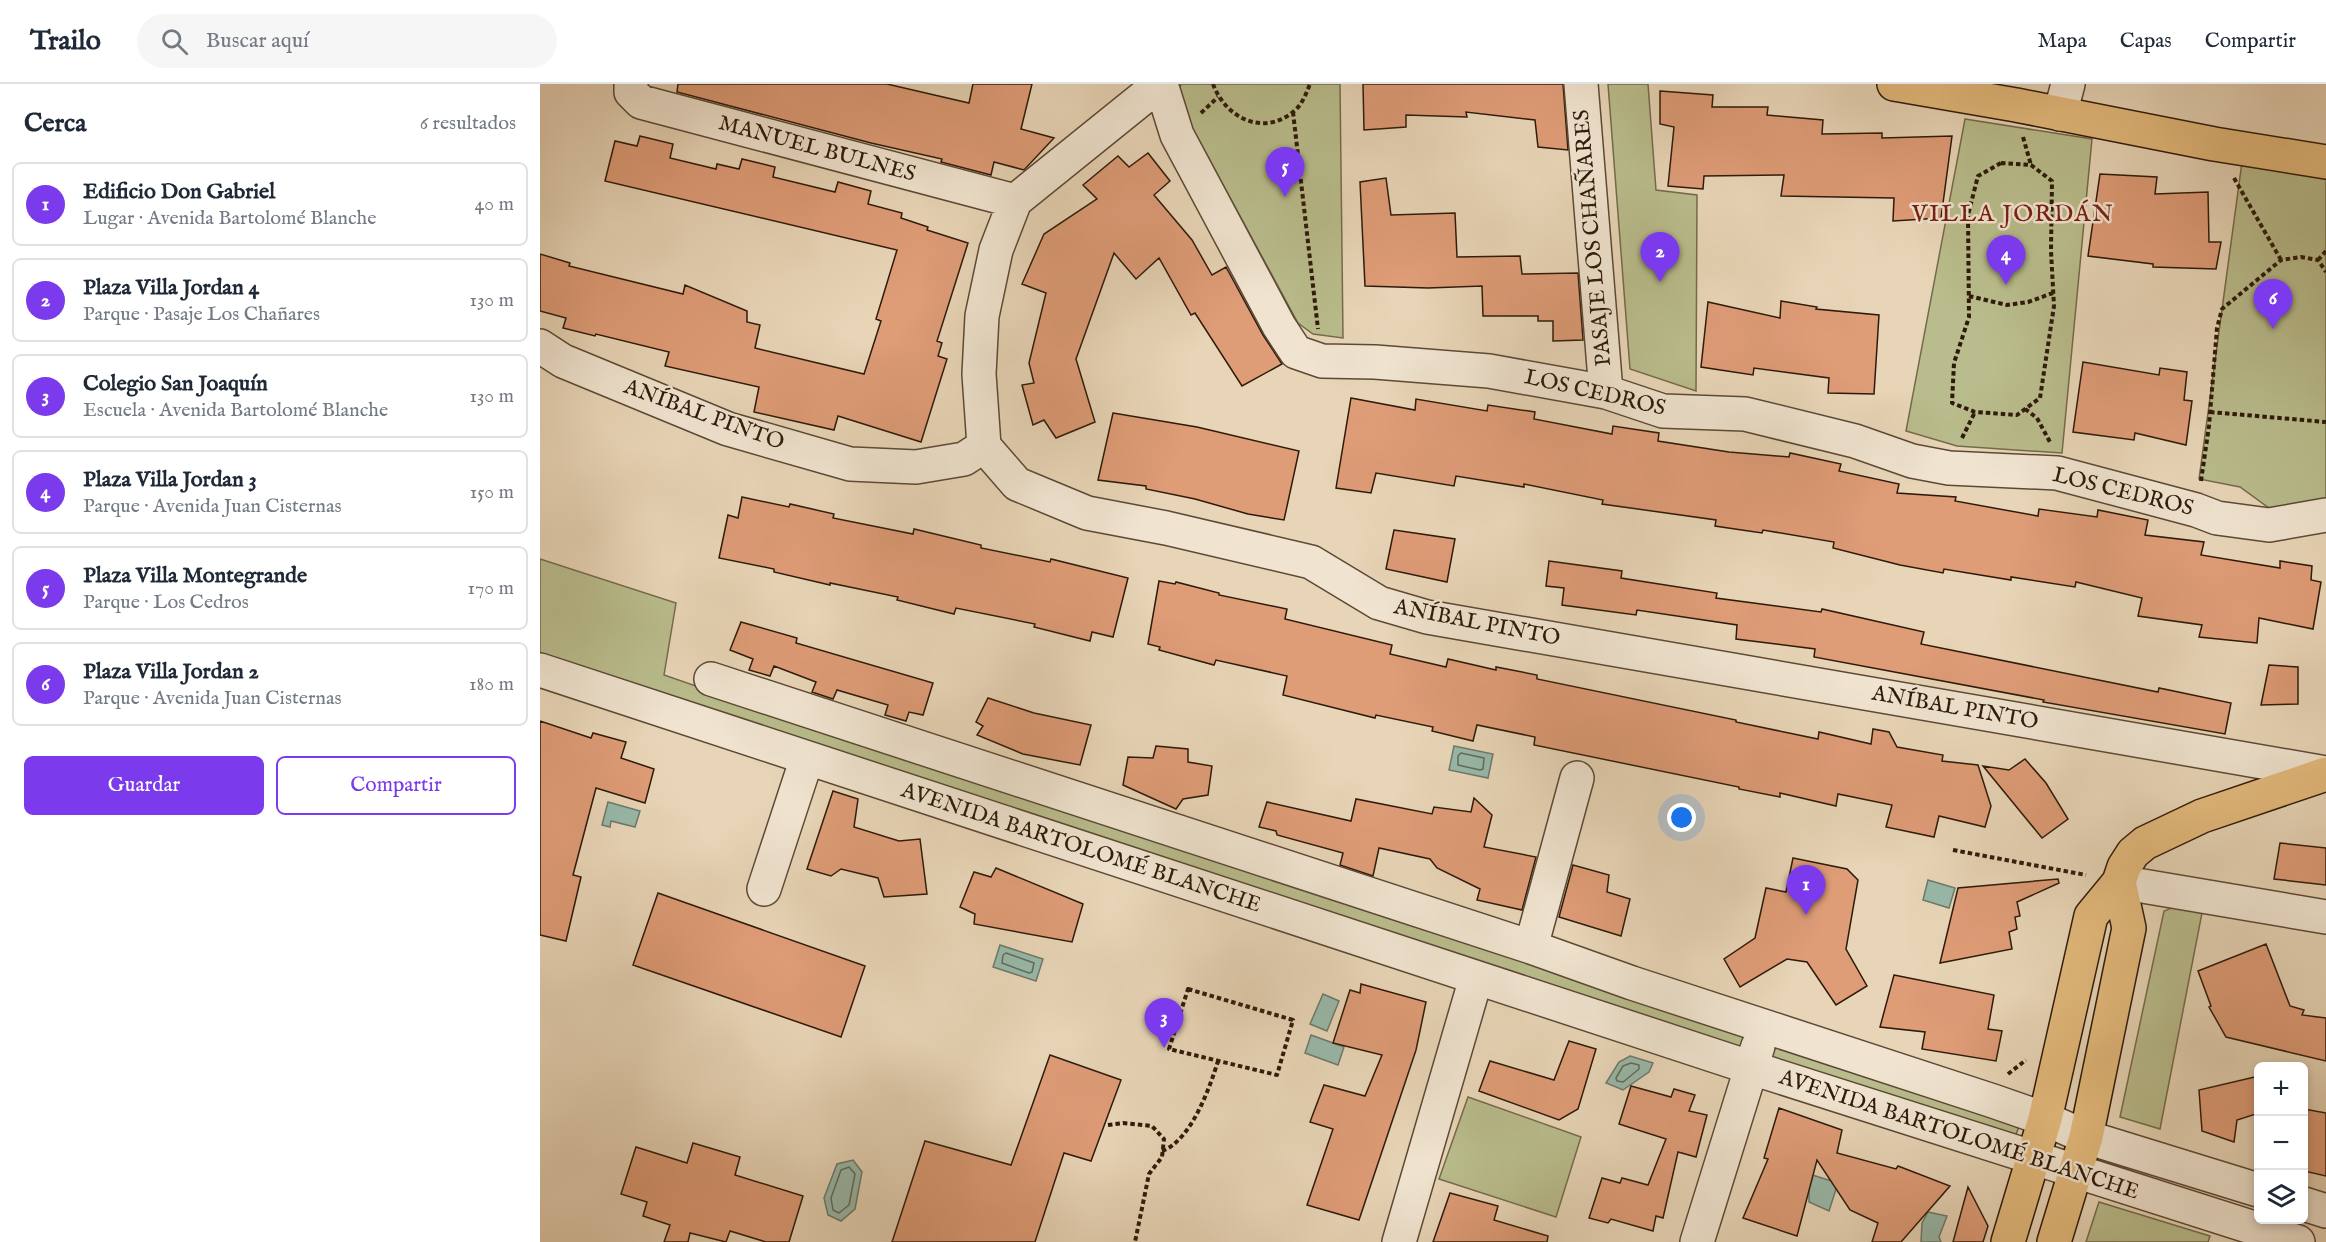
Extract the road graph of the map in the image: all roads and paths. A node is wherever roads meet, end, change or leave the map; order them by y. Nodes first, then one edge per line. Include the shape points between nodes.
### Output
1 (631, 84) edge
2 (1161, 84) edge
3 (1214, 84) edge
4 (1310, 84) edge
5 (1581, 84) edge
6 (1894, 84) edge
7 (2064, 99) edge
8 (1293, 112) junction
9 (2214, 144) junction
10 (2326, 162) edge
11 (1015, 201) junction
12 (2326, 251) edge
13 (2282, 260) junction
14 (2318, 260) junction
15 (2326, 272) edge
16 (2053, 293) junction
17 (1969, 296) junction
18 (540, 346) edge
19 (1322, 361) junction
20 (1606, 392) junction
21 (2025, 409) junction
22 (2210, 412) junction
23 (2326, 422) edge
24 (984, 446) junction
25 (2057, 473) junction
26 (2196, 510) junction
27 (2326, 515) edge
28 (540, 670) edge
29 (711, 680) dead end
30 (807, 758) junction
31 (2326, 773) edge
32 (1577, 778) dead end
33 (1953, 850) dead end
34 (2119, 882) junction
35 (764, 889) dead end
36 (2326, 917) edge
37 (1531, 947) junction
38 (1476, 978) junction
39 (1632, 983) junction
40 (1621, 1025) junction
41 (1764, 1025) junction
42 (1218, 1061) junction
43 (1752, 1068) junction
44 (2045, 1119) junction
45 (1108, 1125) dead end
46 (2086, 1137) junction
47 (1162, 1151) junction
48 (2034, 1158) junction
49 (2076, 1173) junction
50 (2254, 1188) edge
51 (2308, 1205) edge
52 (2326, 1211) edge
53 (1136, 1242) edge
54 (1399, 1242) edge
55 (1697, 1242) edge
56 (2008, 1242) edge
57 (2054, 1242) edge
58 (2298, 1242) edge

1 - 11 street, MANUEL BULNES via 632,92 641,102
2 - 11 street
2 - 19 street, LOS CEDROS via 1177,135 1279,326 1296,352
3 - 8 path via 1229,111 1244,119 1261,123
4 - 8 path
5 - 20 street, PASAJE LOS CHAÑARES
6 - 7 main road via 1996,101
7 - 9 main road
8 - 19 path
9 - 10 main road
9 - 13 path
11 - 24 street via 996,249 982,316 979,374
12 - 14 path
13 - 14 path
13 - 22 path via 2222,309
14 - 15 path
16 - 17 path via 2007,305
16 - 17 path via 2052,181 2031,165 2001,163 1978,176 1968,215
16 - 21 path via 2040,399
17 - 21 path via 1969,316 1954,363 1952,403 1975,412 2017,415
18 - 24 street, ANÍBAL PINTO via 562,361 728,429 850,464 916,467 963,459
19 - 20 street, LOS CEDROS via 1489,371
20 - 25 street, LOS CEDROS via 1663,411 1745,414 1949,468
21 - 25 path via 2037,418 2050,440
22 - 23 path
22 - 26 path
24 - 31 street, ANÍBAL PINTO via 1017,484 1087,513 1311,562 1379,603 1427,617
25 - 26 street, LOS CEDROS
26 - 27 street, LOS CEDROS via 2217,518 2269,525
28 - 30 street, AVENIDA BARTOLOMÉ BLANCHE
29 - 37 street, AVENIDA BARTOLOMÉ BLANCHE
30 - 35 street
30 - 38 street, AVENIDA BARTOLOMÉ BLANCHE
31 - 34 main road via 2202,816 2145,843 2133,853
32 - 37 street
33 - 34 path
34 - 36 street
34 - 44 main road via 2091,916
34 - 46 main road via 2129,928
37 - 39 street, AVENIDA BARTOLOMÉ BLANCHE
38 - 40 street, AVENIDA BARTOLOMÉ BLANCHE
38 - 54 street
39 - 40 street
39 - 41 street, AVENIDA BARTOLOMÉ BLANCHE
40 - 43 street, AVENIDA BARTOLOMÉ BLANCHE
41 - 43 street
41 - 44 street, AVENIDA BARTOLOMÉ BLANCHE
42 - 42 path via 1277,1075 1293,1020 1188,990 1169,1049
42 - 47 path via 1206,1098 1187,1130
43 - 48 street, AVENIDA BARTOLOMÉ BLANCHE
43 - 55 street
44 - 46 street, AVENIDA BARTOLOMÉ BLANCHE
44 - 48 main road
45 - 47 path via 1152,1126 1164,1139
46 - 49 main road
46 - 50 street, AVENIDA BARTOLOMÉ BLANCHE
47 - 53 path via 1149,1174
48 - 49 street, AVENIDA BARTOLOMÉ BLANCHE
48 - 56 main road
49 - 57 main road
49 - 58 street, AVENIDA BARTOLOMÉ BLANCHE
51 - 52 street

